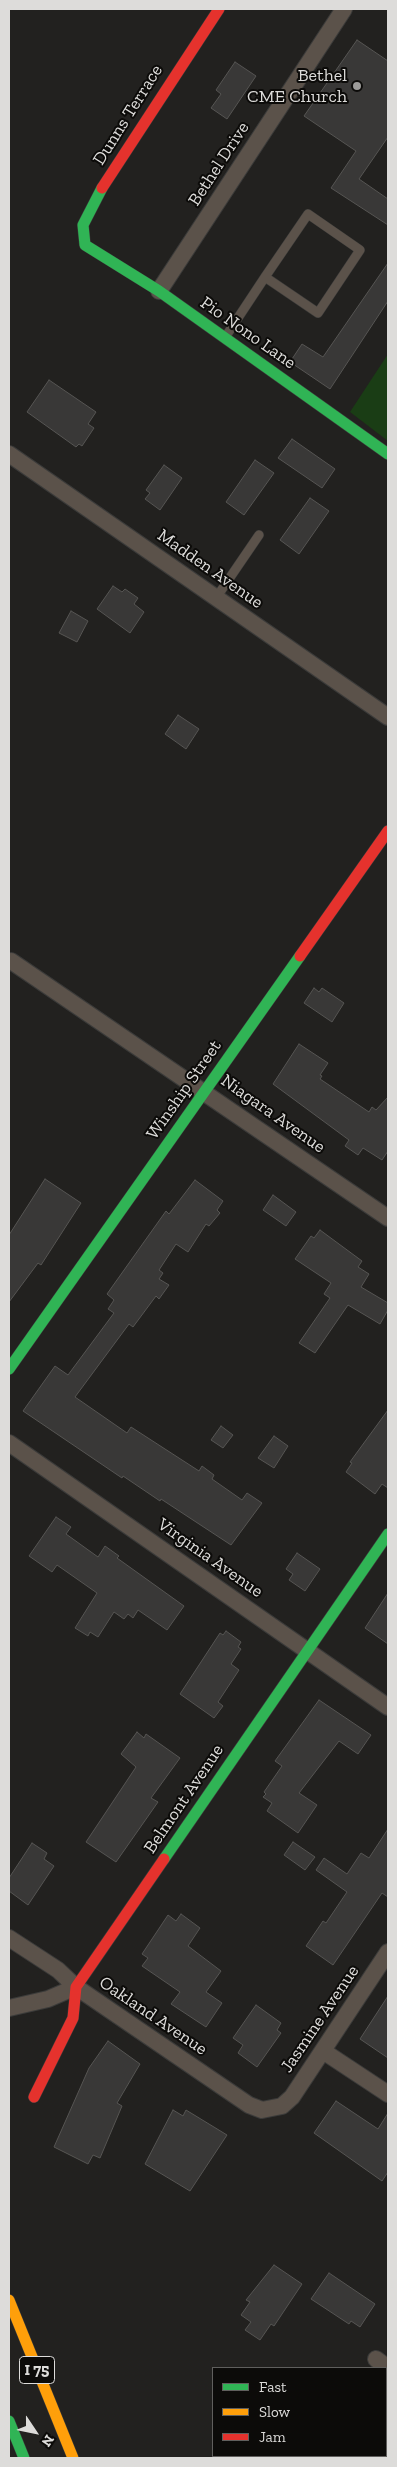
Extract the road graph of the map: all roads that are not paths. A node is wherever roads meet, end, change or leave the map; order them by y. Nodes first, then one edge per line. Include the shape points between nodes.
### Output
1 (219, 9) edge
2 (344, 9) edge
3 (85, 245) joint
4 (265, 277) junction
5 (159, 291) junction
6 (225, 339) junction
7 (9, 454) edge
8 (388, 454) edge
9 (260, 535) dead end
10 (216, 598) junction
11 (388, 717) edge
12 (388, 831) edge
13 (11, 961) dead end
14 (205, 1092) junction
15 (388, 1218) edge
16 (9, 1370) edge
17 (9, 1443) edge
18 (388, 1534) edge
19 (307, 1650) junction
20 (388, 1708) edge
21 (9, 1938) edge
22 (388, 1952) edge
23 (76, 1987) junction
24 (9, 2008) edge
25 (322, 2051) junction
26 (388, 2094) edge
27 (34, 2096) dead end
28 (282, 2106) joint
29 (9, 2300) edge
30 (9, 2421) edge
31 (24, 2458) edge
32 (72, 2458) edge

1 - 3 main road, Dunns Terrace via 94,201 83,225
2 - 5 street, Bethel Drive
3 - 5 main road, Pio Nono Lane
4 - 4 lane via 308,214 360,250 318,313
4 - 6 lane
5 - 6 main road, Pio Nono Lane
6 - 8 main road, Pio Nono Lane
7 - 10 street, Madden Avenue
9 - 10 lane
10 - 11 street, Madden Avenue
12 - 14 main road, Winship Street
13 - 14 street, Niagara Avenue
14 - 15 street, Niagara Avenue
14 - 16 main road, Winship Street
17 - 19 street, Virginia Avenue
18 - 19 main road, Belmont Avenue
19 - 20 street, Virginia Avenue
19 - 23 main road, Belmont Avenue
21 - 23 street, Oakland Avenue via 58,1970
22 - 25 street, Jasmine Avenue
23 - 24 street via 48,1999
23 - 27 main road, Belmont Avenue via 73,2018
23 - 28 street, Oakland Avenue via 250,2106 262,2110
25 - 26 street
25 - 28 street, Jasmine Avenue via 292,2097
29 - 32 main road, I 75
30 - 31 main road

